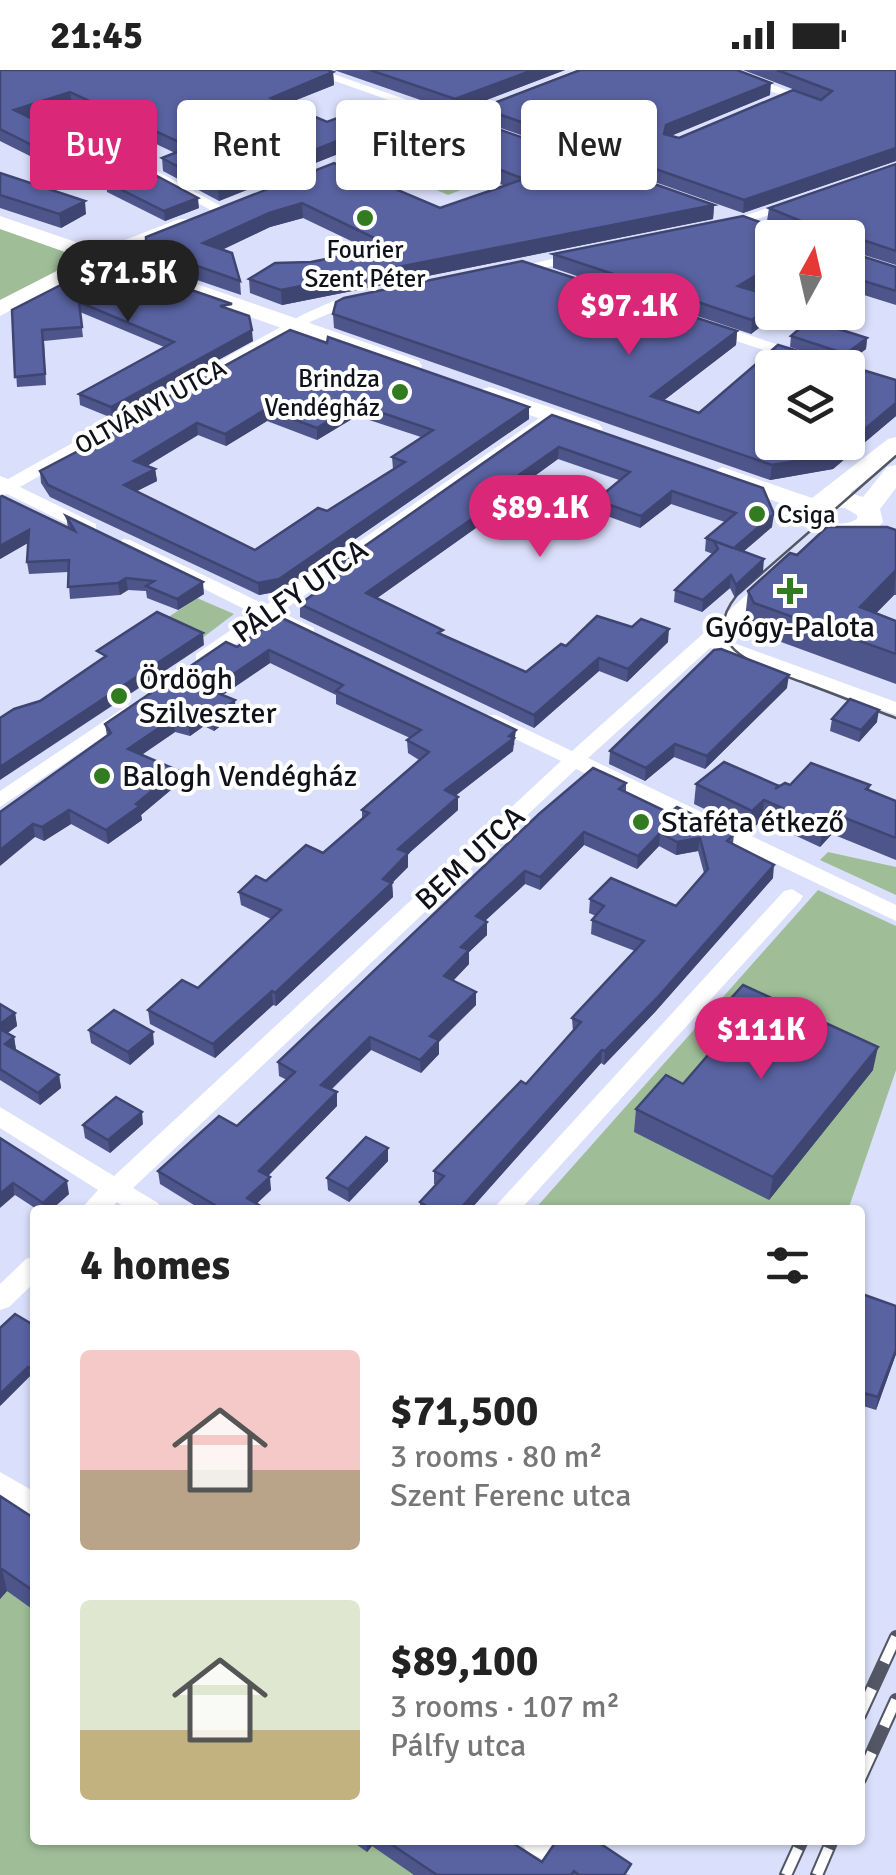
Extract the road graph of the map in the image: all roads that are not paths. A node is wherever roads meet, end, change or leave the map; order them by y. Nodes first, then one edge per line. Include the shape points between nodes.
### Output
1 (310, 70) edge
2 (592, 70) edge
3 (720, 70) edge
4 (791, 94) junction
5 (399, 100) edge
6 (774, 102) edge
7 (501, 104) edge
8 (821, 105) edge
9 (501, 136) edge
10 (521, 143) edge
11 (157, 173) edge
12 (812, 197) edge
13 (230, 206) joint
14 (707, 208) edge
15 (0, 222) edge
16 (752, 224) junction
17 (708, 229) edge
18 (598, 252) edge
19 (98, 257) junction
20 (525, 268) junction
21 (488, 276) edge
22 (561, 280) edge
23 (375, 297) edge
24 (0, 308) edge
25 (688, 321) edge
26 (294, 324) junction
27 (778, 350) edge
28 (551, 415) junction
29 (622, 440) edge
30 (896, 444) edge
31 (692, 464) edge
32 (896, 472) edge
33 (1, 486) edge
34 (818, 520) junction
35 (785, 570) edge
36 (268, 613) junction
37 (320, 638) edge
38 (709, 641) junction
39 (189, 668) edge
40 (142, 702) edge
41 (896, 710) edge
42 (478, 714) edge
43 (574, 760) junction
44 (0, 801) edge
45 (792, 896) dead end
46 (896, 914) edge
47 (0, 1116) edge
48 (115, 1188) junction
49 (98, 1205) edge
50 (140, 1205) edge
51 (510, 1205) edge
52 (30, 1271) edge
53 (0, 1300) edge
54 (0, 1484) edge
55 (30, 1504) edge

1 - 5 street
2 - 7 street
3 - 4 street
4 - 6 street
4 - 8 street
9 - 10 street
11 - 13 street
12 - 16 street
13 - 19 street
14 - 16 street
15 - 19 street
16 - 17 street
18 - 20 street
19 - 24 street
19 - 26 street
20 - 21 street
20 - 22 street
23 - 26 street, OLTVÁNYI UTCA via 338,304
25 - 27 street
26 - 28 street
26 - 33 street, OLTVÁNYI UTCA
28 - 29 street
28 - 36 street, PÁLFY UTCA
30 - 34 street
31 - 34 street
32 - 34 street via 872,521 853,531
33 - 36 street
35 - 38 street, BEM UTCA
36 - 37 street
36 - 39 street, PÁLFY UTCA
38 - 41 street
38 - 43 street, BEM UTCA
40 - 44 street
42 - 43 street
43 - 46 street
43 - 48 street, BEM UTCA
45 - 51 street
47 - 48 street
48 - 49 street, BEM UTCA
48 - 50 street
52 - 53 street
54 - 55 street

